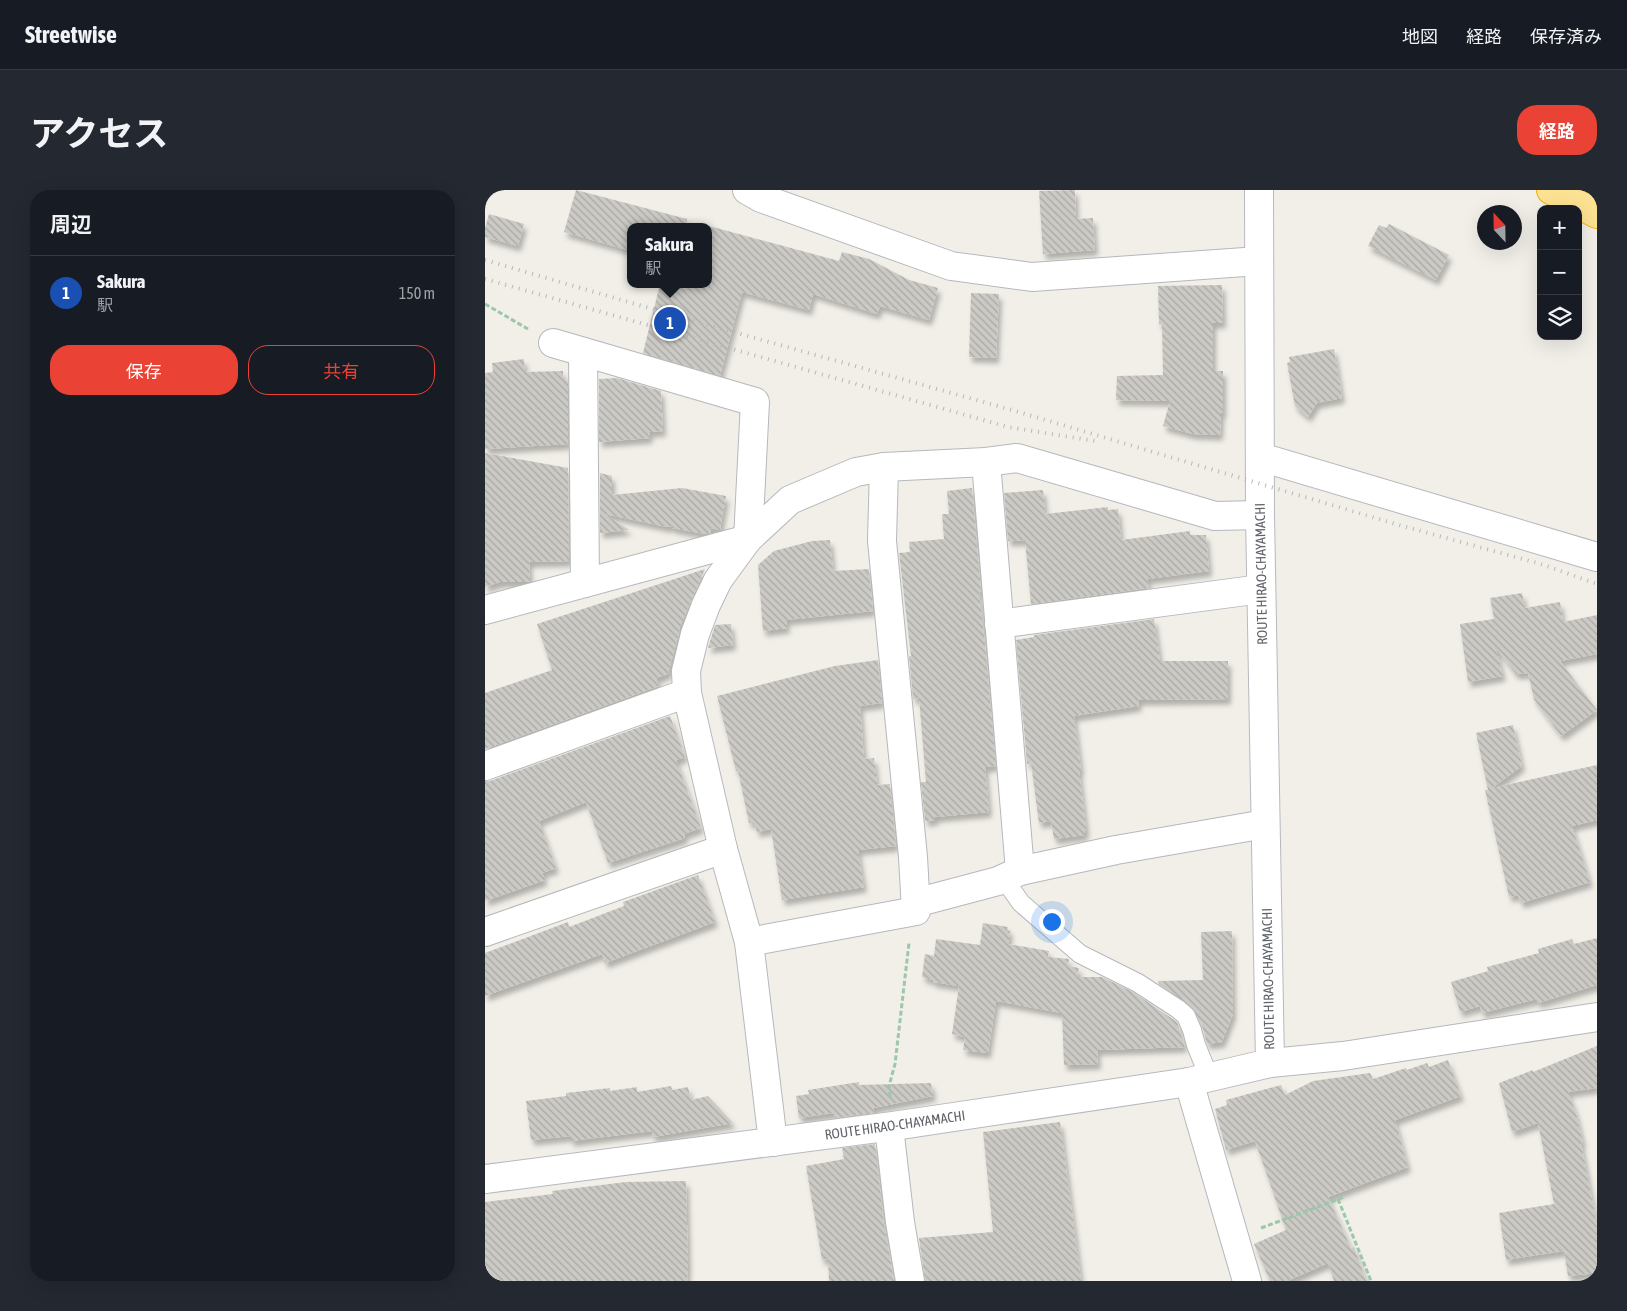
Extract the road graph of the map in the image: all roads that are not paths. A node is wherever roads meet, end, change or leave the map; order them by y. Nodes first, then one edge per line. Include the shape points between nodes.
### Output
1 (747, 190) edge
2 (1259, 190) edge
3 (1551, 190) edge
4 (1597, 214) edge
5 (1259, 261) junction
6 (553, 343) road end
7 (583, 352) junction
8 (1260, 457) junction
9 (986, 462) junction
10 (884, 468) junction
11 (1260, 515) junction
12 (748, 539) junction
13 (1597, 557) edge
14 (585, 583) junction
15 (1261, 589) junction
16 (485, 610) edge
17 (999, 624) junction
18 (687, 693) junction
19 (485, 766) edge
20 (1265, 824) junction
21 (723, 849) junction
22 (1012, 875) junction
23 (913, 907) junction
24 (485, 932) edge
25 (749, 942) junction
26 (1597, 1017) edge
27 (1270, 1064) junction
28 (1199, 1079) junction
29 (891, 1127) junction
30 (773, 1142) junction
31 (485, 1179) edge
32 (910, 1281) edge
33 (1247, 1281) edge

1 - 5 street via 761,198 951,266 1032,277
2 - 5 street, ROUTE HIRAO-CHAYAMACHI
3 - 4 highway
5 - 8 street, ROUTE HIRAO-CHAYAMACHI
6 - 7 street
7 - 12 street via 755,402
7 - 14 street
8 - 11 street, ROUTE HIRAO-CHAYAMACHI
8 - 13 street
9 - 10 street
9 - 11 street via 1017,458 1215,516
9 - 17 street
10 - 12 street via 856,472 790,500
10 - 23 street via 882,541 913,857
11 - 15 street, ROUTE HIRAO-CHAYAMACHI
12 - 14 street
12 - 18 street via 718,580 706,605 686,670
14 - 16 street
15 - 17 street
15 - 20 street, ROUTE HIRAO-CHAYAMACHI
17 - 22 street
18 - 19 street
18 - 21 street
20 - 22 street via 1116,850
20 - 27 street, ROUTE HIRAO-CHAYAMACHI
21 - 24 street
21 - 25 street
22 - 23 street
22 - 28 lane via 1021,903 1080,954 1138,983 1186,1016
23 - 25 street
25 - 30 street
26 - 27 street
27 - 28 street, ROUTE HIRAO-CHAYAMACHI
28 - 29 street, ROUTE HIRAO-CHAYAMACHI
28 - 33 street
29 - 30 street, ROUTE HIRAO-CHAYAMACHI
29 - 32 street via 900,1222
30 - 31 street, ROUTE HIRAO-CHAYAMACHI

